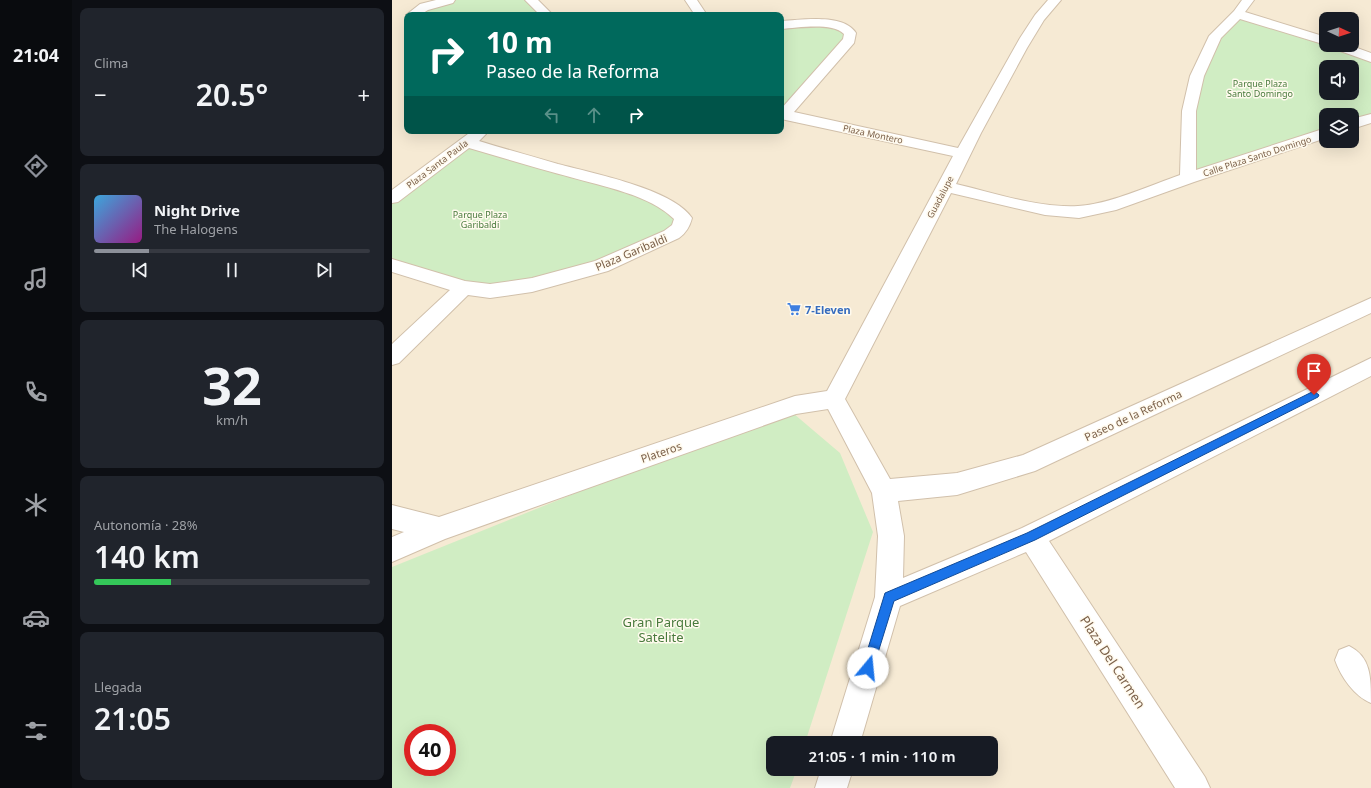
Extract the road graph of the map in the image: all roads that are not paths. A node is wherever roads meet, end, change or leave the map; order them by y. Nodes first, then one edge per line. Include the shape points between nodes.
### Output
1 (449, 0) edge
2 (531, 0) edge
3 (690, 0) edge
4 (1055, 0) edge
5 (1248, 0) edge
6 (416, 12) edge
7 (544, 12) edge
8 (699, 12) edge
9 (1238, 14) junction
10 (784, 25) edge
11 (1319, 40) edge
12 (1355, 52) edge
13 (1371, 58) edge
14 (784, 112) edge
15 (784, 114) edge
16 (1371, 118) edge
17 (1359, 122) edge
18 (477, 134) edge
19 (1319, 135) edge
20 (466, 142) junction
21 (961, 153) junction
22 (1188, 178) junction
23 (946, 187) junction
24 (392, 198) edge
25 (392, 265) edge
26 (464, 288) junction
27 (1371, 304) edge
28 (392, 357) edge
29 (1371, 366) edge
30 (834, 399) junction
31 (884, 491) junction
32 (392, 517) edge
33 (439, 529) junction
34 (1031, 537) junction
35 (392, 550) edge
36 (889, 597) junction
37 (1349, 660) dead end
38 (1371, 688) edge
39 (847, 736) edge
40 (835, 776) edge
41 (831, 788) edge
42 (1194, 788) edge

1 - 6 street via 424,6
2 - 7 street
3 - 8 street
4 - 21 street, Guadalupe via 1024,43
5 - 9 street
9 - 11 street
9 - 22 street via 1215,36 1197,76 1189,111
10 - 14 street, Plaza Montero via 830,24 848,29 850,33 849,40
12 - 13 street
15 - 21 street, Plaza Montero
16 - 17 street
18 - 20 street, Plaza Santa Paula
19 - 22 street, Calle Plaza Santo Domingo
20 - 24 street, Plaza Santa Paula
20 - 26 street, Plaza Garibaldi via 637,193 665,204 679,212 683,218 678,231 602,266 532,285 490,291
21 - 23 street, Guadalupe
22 - 23 street, Calle Plaza Santo Domingo via 1110,206 1079,212 1045,210
23 - 30 street, Guadalupe
25 - 26 street
26 - 28 street
27 - 31 street, Paseo de la Reforma via 1027,464 957,484
29 - 34 street
30 - 31 street
30 - 33 street, Plateros via 795,405
31 - 36 street via 891,536
32 - 33 street
33 - 35 street, Plateros
34 - 36 street
34 - 42 street, Plaza Del Carmen
36 - 39 street
37 - 38 street
40 - 41 street

